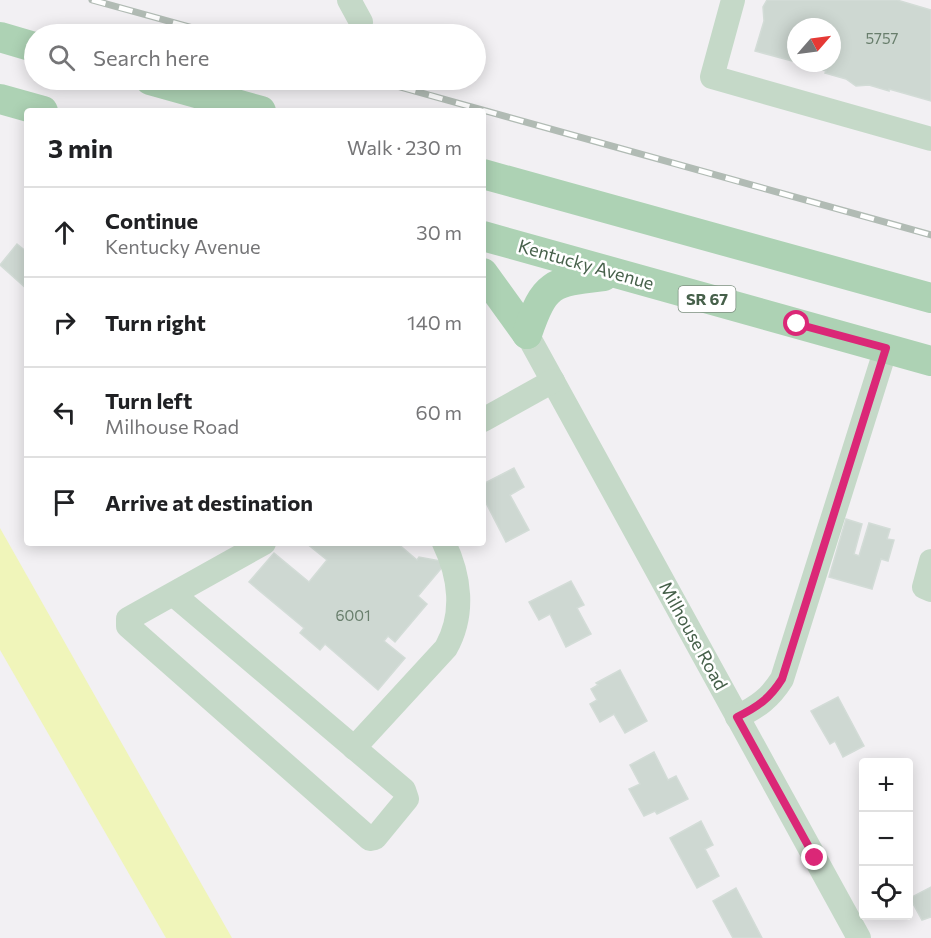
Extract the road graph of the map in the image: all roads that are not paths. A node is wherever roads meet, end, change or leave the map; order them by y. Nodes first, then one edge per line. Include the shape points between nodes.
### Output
1 (349, 0) edge
2 (733, 0) edge
3 (361, 22) dead end
4 (0, 37) edge
5 (24, 44) edge
6 (186, 90) edge
7 (0, 99) edge
8 (32, 108) edge
9 (250, 108) edge
10 (931, 139) edge
11 (486, 175) edge
12 (486, 237) edge
13 (619, 274) junction
14 (486, 277) edge
15 (931, 298) edge
16 (527, 334) junction
17 (886, 348) junction
18 (931, 361) edge
19 (553, 381) junction
20 (486, 418) edge
21 (259, 546) edge
22 (445, 546) edge
23 (931, 561) edge
24 (931, 590) edge
25 (173, 594) junction
26 (737, 717) junction
27 (354, 748) junction
28 (859, 938) edge

1 - 3 street
2 - 10 street via 712,77
4 - 5 main road
6 - 9 main road
7 - 8 main road
11 - 15 main road
12 - 13 main road, Kentucky Avenue / SR 67
13 - 16 main road via 561,281 538,302
13 - 17 main road, Kentucky Avenue / SR 67
14 - 16 main road
16 - 19 street, Milhouse Road
17 - 18 main road, Kentucky Avenue / SR 67
17 - 26 street via 782,679 771,697
19 - 20 street
19 - 26 street, Milhouse Road
21 - 25 street
22 - 27 street via 458,584 454,634 446,648
23 - 24 street via 924,587
25 - 27 street
25 - 27 street via 128,620 128,626 370,839 375,838 407,799 404,790
26 - 28 street, Milhouse Road

